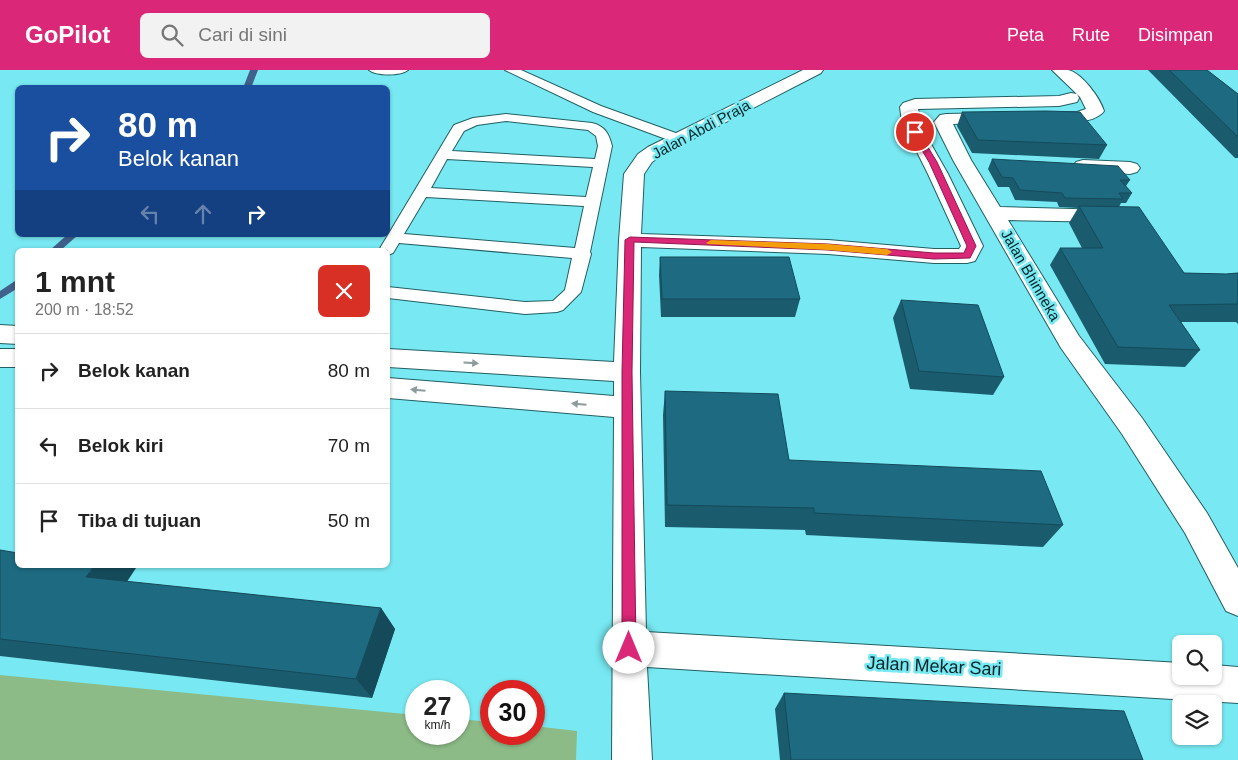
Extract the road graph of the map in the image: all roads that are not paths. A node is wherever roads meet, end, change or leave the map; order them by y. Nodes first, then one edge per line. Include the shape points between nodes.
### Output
1 (375, 70) edge
2 (402, 70) edge
3 (511, 70) edge
4 (815, 70) edge
5 (1045, 70) edge
6 (1060, 70) edge
7 (679, 139) junction
8 (443, 155) junction
9 (962, 160) junction
10 (982, 161) dead end
11 (600, 162) junction
12 (1060, 165) edge
13 (1130, 168) dead end
14 (420, 192) junction
15 (592, 202) junction
16 (994, 213) junction
17 (1125, 217) edge
18 (630, 240) junction
19 (391, 244) edge
20 (583, 254) junction
21 (390, 293) edge
22 (0, 334) edge
23 (15, 335) edge
24 (0, 358) edge
25 (15, 358) edge
26 (390, 358) edge
27 (627, 372) junction
28 (390, 388) edge
29 (628, 408) junction
30 (1238, 600) edge
31 (629, 648) junction
32 (1238, 685) edge
33 (632, 760) edge

1 - 2 lane
3 - 7 lane via 597,109
4 - 7 street, Jalan Abdi Praja
5 - 18 street via 1071,98 1059,101 915,104 909,107 915,132 933,162 972,246 967,256
6 - 9 street, Jalan Bhinneka via 1084,91 1094,103 1095,111 1075,117 946,119 944,122
7 - 18 street, Jalan Abdi Praja via 655,150 634,174
8 - 11 lane
8 - 11 lane via 459,128 470,122 487,118 516,118 592,127 602,134 605,146
8 - 14 lane
9 - 10 street
9 - 16 street, Jalan Bhinneka
11 - 15 lane
12 - 13 street
14 - 15 lane
14 - 19 lane
15 - 20 lane
16 - 17 street
16 - 30 street, Jalan Bhinneka via 1070,342 1132,426 1196,523
18 - 27 street, Jalan Abdi Praja
19 - 20 lane
20 - 21 lane via 574,292 557,306 524,308
22 - 23 street
24 - 25 street
26 -> 27 street
27 - 29 street, Jalan Abdi Praja
29 -> 28 street
29 - 31 street, Jalan Abdi Praja
31 - 32 street, Jalan Mekar Sari
31 - 33 street, Jalan Abdi Praja

